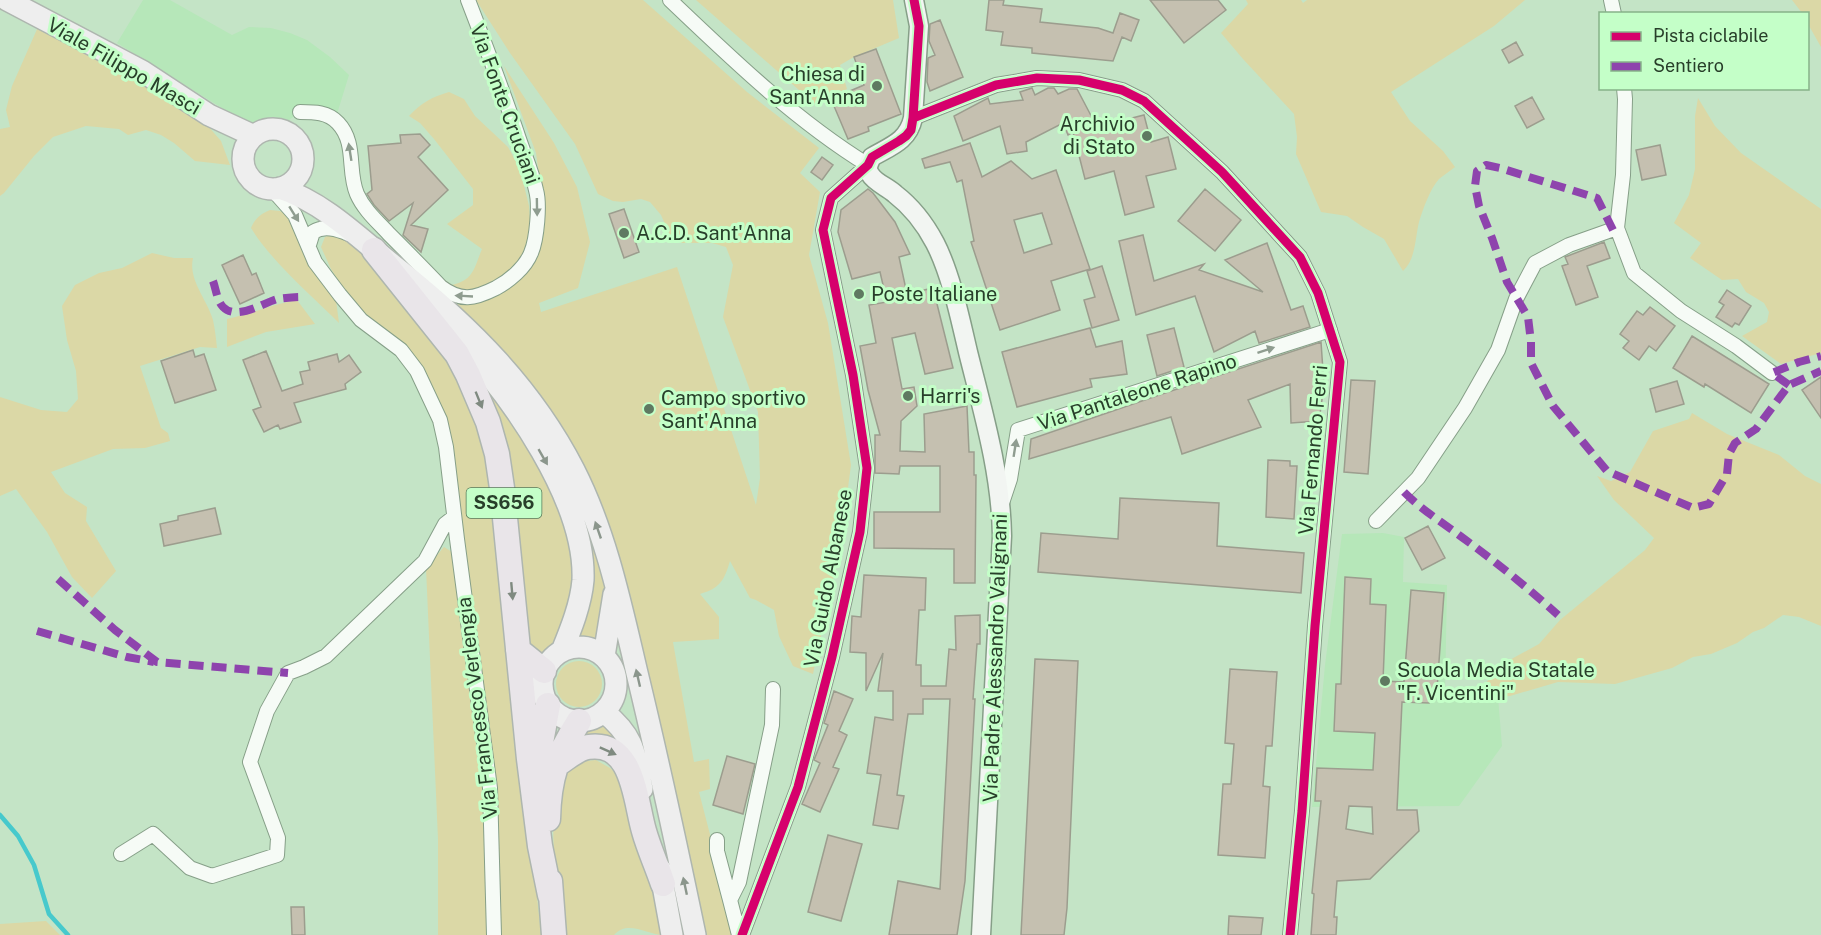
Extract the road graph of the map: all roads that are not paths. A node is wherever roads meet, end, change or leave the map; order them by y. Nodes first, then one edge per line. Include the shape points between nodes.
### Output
1 (7, 0) edge
2 (670, 0) edge
3 (914, 0) edge
4 (470, 6) edge
5 (1624, 90) edge
6 (300, 112) dead end
7 (209, 115) junction
8 (912, 124) junction
9 (254, 136) junction
10 (243, 158) junction
11 (868, 165) junction
12 (300, 172) junction
13 (276, 188) junction
14 (334, 216) junction
15 (1617, 228) junction
16 (366, 244) junction
17 (309, 245) junction
18 (1330, 330) junction
19 (1772, 373) dead end
20 (1002, 505) junction
21 (454, 517) junction
22 (1376, 521) dead end
23 (615, 586) junction
24 (518, 650) junction
25 (562, 651) junction
26 (604, 656) junction
27 (544, 671) junction
28 (616, 688) junction
29 (773, 689) dead end
30 (549, 705) junction
31 (604, 712) junction
32 (579, 721) junction
33 (651, 735) junction
34 (556, 765) junction
35 (534, 793) junction
36 (717, 840) dead end
37 (121, 854) dead end
38 (663, 884) junction
39 (550, 895) junction
40 (730, 900) junction
41 (494, 935) edge
42 (554, 935) edge
43 (672, 935) edge
44 (695, 935) edge
45 (740, 935) edge
46 (981, 935) edge
47 (1290, 935) edge

1 - 7 main road, Viale Filippo Masci via 141,72
2 - 11 street via 801,118
3 - 8 street via 919,26
4 -> 6 street, Via Fonte Cruciani via 537,191 531,254 516,274 499,286 482,295 463,298 441,287 367,210 357,194 350,148 338,123 321,113
5 - 15 street via 1623,175
7 - 9 main road, Viale Filippo Masci
7 - 10 main road, Viale Filippo Masci via 234,139
8 - 11 street via 899,141 872,157
8 - 18 street, Via Fernando Ferri via 996,86 1037,78 1078,80 1122,90 1144,101 1222,172 1300,257 1318,292
9 - 10 main road
9 - 12 main road via 278,129 293,137 302,151
10 - 13 main road via 253,181
11 - 20 street, Via Padre Alessandro Valignani via 870,175 911,208 942,261 961,320
11 - 45 street, Via Guido Albanese via 831,198 823,230 853,375 867,468 860,532 798,787
12 - 13 main road via 292,182
12 - 14 main road
13 - 14 main road via 306,198
13 -> 17 street, Via Francesco Verlengia
14 - 16 main road
15 - 19 street via 1634,273 1681,311
15 - 22 street via 1569,245 1535,263 1516,299 1498,350 1466,408 1418,478
16 - 17 street via 335,229 321,228 313,232
23 -> 16 main road via 589,504 574,470 539,412 489,351 439,302
16 -> 24 highway, SS656 via 457,354 488,422 502,488
16 -> 25 main road via 481,363 560,487 577,532 583,582
17 - 21 street, Via Francesco Verlengia via 315,262 361,320 401,350 417,371 440,420
20 -> 18 street, Via Pantaleone Rapino via 1018,430
18 - 47 street, Via Fernando Ferri via 1340,362
20 - 46 street, Via Padre Alessandro Valignani
21 - 37 street via 445,524 425,561 334,649 288,673 267,711 250,762 278,838 277,855 212,876 190,868 153,834
21 - 41 street, Via Francesco Verlengia via 490,788
23 - 26 main road
33 -> 23 main road
24 - 27 highway
24 - 35 highway, SS656
25 - 26 main road via 588,647
25 - 27 main road
26 - 28 main road via 614,670
27 - 30 main road via 542,688
28 - 31 main road
28 - 33 main road
29 - 40 street via 772,725 739,882
30 - 32 main road via 562,717
30 - 35 highway, SS656
31 - 32 main road
31 - 38 main road via 625,732 634,750
32 - 34 highway, SS656
44 -> 33 main road
34 -> 38 highway via 587,747 604,748 620,758 631,776 644,831
34 - 39 highway, SS656 via 549,791
35 - 39 highway, SS656
36 - 40 street
38 - 43 main road
39 - 42 highway, SS656
40 - 45 street, Via Guido Albanese

